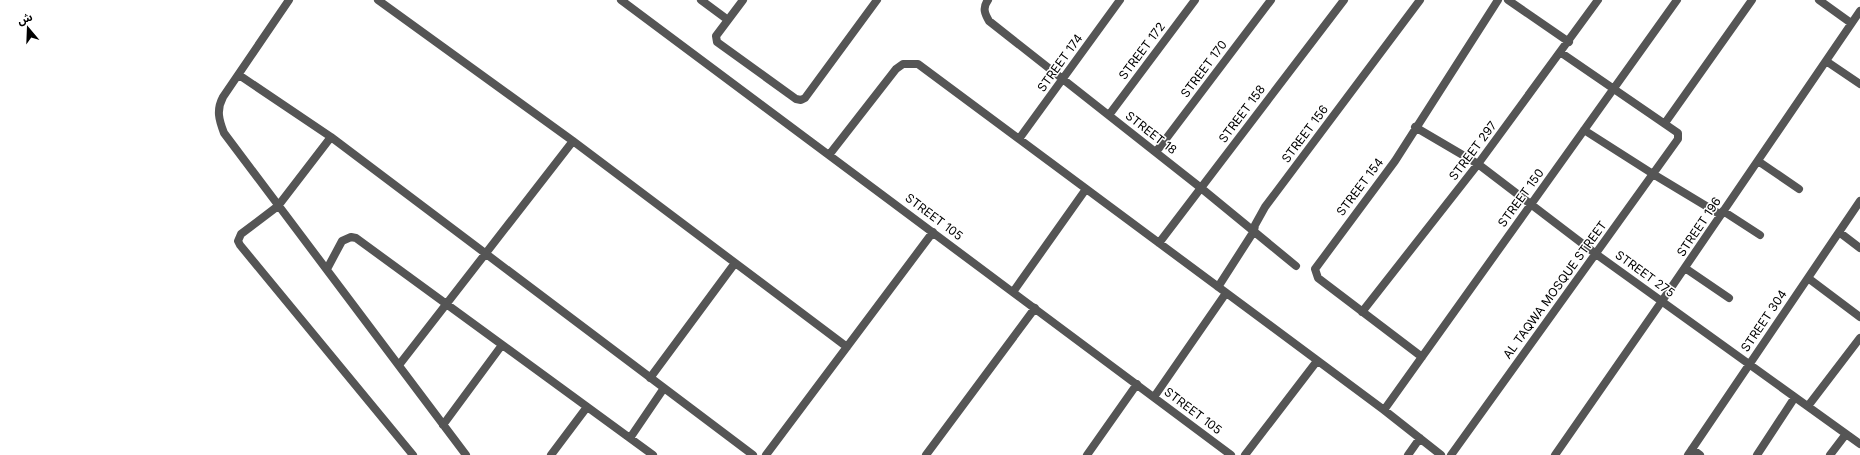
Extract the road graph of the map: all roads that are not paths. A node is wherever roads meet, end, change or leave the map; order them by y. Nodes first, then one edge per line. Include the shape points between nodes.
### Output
1 (289, 0) edge
2 (378, 0) edge
3 (621, 0) edge
4 (701, 0) edge
5 (743, 0) edge
6 (877, 0) edge
7 (988, 0) edge
8 (1120, 0) edge
9 (1195, 0) edge
10 (1271, 0) edge
11 (1344, 0) edge
12 (1420, 0) edge
13 (1498, 0) edge
14 (1508, 0) edge
15 (1598, 0) edge
16 (1677, 0) edge
17 (1752, 0) edge
18 (1819, 0) edge
19 (1860, 11) edge
20 (728, 20) junction
21 (1851, 23) junction
22 (1568, 42) junction
23 (1560, 52) junction
24 (1826, 60) junction
25 (239, 75) junction
26 (1063, 79) junction
27 (1860, 84) edge
28 (1614, 89) junction
29 (1109, 116) junction
30 (1664, 123) junction
31 (1415, 127) junction
32 (1584, 130) junction
33 (331, 138) junction
34 (1019, 139) junction
35 (573, 141) junction
36 (1156, 152) junction
37 (829, 154) junction
38 (1758, 161) junction
39 (1478, 164) junction
40 (1653, 174) junction
41 (1201, 188) junction
42 (1086, 189) junction
43 (1799, 189) dead end
44 (1860, 201) edge
45 (1531, 204) junction
46 (278, 206) junction
47 (1722, 213) junction
48 (1254, 231) junction
49 (933, 232) junction
50 (1839, 232) junction
51 (1760, 235) dead end
52 (1159, 243) junction
53 (1860, 248) edge
54 (486, 254) junction
55 (1596, 254) junction
56 (735, 263) junction
57 (1296, 266) dead end
58 (1685, 268) junction
59 (327, 269) junction
60 (1808, 278) junction
61 (1218, 287) junction
62 (1013, 292) junction
63 (1226, 293) junction
64 (1729, 298) dead end
65 (1662, 301) junction
66 (447, 305) junction
67 (1035, 308) junction
68 (1362, 312) junction
69 (1860, 318) edge
70 (1860, 338) edge
71 (502, 345) junction
72 (847, 347) junction
73 (1422, 357) junction
74 (1317, 361) junction
75 (1749, 363) junction
76 (399, 365) junction
77 (650, 378) junction
78 (1137, 384) junction
79 (664, 388) junction
80 (1154, 397) junction
81 (1796, 397) junction
82 (1808, 406) junction
83 (587, 407) junction
84 (1384, 410) junction
85 (443, 425) junction
86 (1846, 434) junction
87 (630, 438) junction
88 (1420, 438) junction
89 (1860, 444) edge
90 (1690, 452) edge
91 (413, 455) edge
92 (466, 455) edge
93 (551, 455) edge
94 (653, 455) edge
95 (752, 455) edge
96 (766, 455) edge
97 (926, 455) edge
98 (1087, 455) edge
99 (1231, 455) edge
100 (1245, 455) edge
101 (1408, 455) edge
102 (1441, 455) edge
103 (1451, 455) edge
104 (1555, 455) edge
105 (1700, 455) edge
106 (1757, 455) edge
107 (1830, 455) edge

1 - 25 street
2 - 35 street
3 - 37 street, STREET 105
4 - 20 street
5 - 20 street
6 - 20 street via 801,100 796,99 717,42 716,36
7 - 26 street, STREET 18 via 984,7 989,21
8 - 26 street, STREET 174
9 - 29 street, STREET 172
10 - 36 street, STREET 170
11 - 41 street, STREET 158
12 - 48 street, STREET 156 via 1265,207
13 - 31 street, STREET 154
14 - 22 street
15 - 22 street, STREET 297
16 - 28 street, STREET 150
17 - 30 street
18 - 21 street
19 - 21 street, STREET 196
21 - 24 street, STREET 196
22 - 23 street, STREET 297
23 - 28 street
23 - 39 street, STREET 297
24 - 27 street
24 - 38 street, STREET 196
25 - 33 street
25 - 46 street via 219,104 219,121 224,133
26 - 29 street, STREET 18
26 - 34 street, STREET 174
28 - 30 street
28 - 32 street, STREET 150
29 - 36 street, STREET 18
30 - 40 street, AL TAQWA MOSQUE STREET via 1678,133 1678,139
31 - 39 street, STREET 275
31 - 68 street, STREET 154 via 1395,161 1315,269 1318,278
32 - 40 street
32 - 45 street, STREET 150
33 - 46 street
33 - 54 street
34 - 37 street via 918,64 910,63 896,69
34 - 42 street
35 - 54 street
35 - 56 street
36 - 41 street, STREET 18
37 - 49 street, STREET 105
38 - 43 street
38 - 47 street, STREET 196
39 - 45 street, STREET 275
39 - 68 street, STREET 297
40 - 47 street
40 - 55 street, AL TAQWA MOSQUE STREET
41 - 48 street, STREET 18
41 - 52 street, STREET 158
42 - 52 street
42 - 62 street
44 - 50 street, STREET 304
45 - 55 street, STREET 275
45 - 73 street, STREET 150
46 - 59 street
46 - 91 street via 241,234 238,241 240,245
47 - 51 street
47 - 58 street, STREET 196
48 - 57 street, STREET 18
48 - 61 street, STREET 156
49 - 62 street, STREET 105
49 - 72 street
50 - 53 street
50 - 60 street, STREET 304
52 - 61 street
54 - 66 street
54 - 77 street
55 - 65 street, STREET 275
55 - 103 street, AL TAQWA MOSQUE STREET
56 - 72 street
56 - 77 street
58 - 64 street
58 - 65 street, STREET 196
59 - 66 street via 342,241 356,238
59 - 76 street
60 - 69 street
60 - 75 street, STREET 304
61 - 63 street
62 - 67 street, STREET 105
63 - 74 street
63 - 80 street
65 - 75 street, STREET 275
65 - 104 street, STREET 196
66 - 71 street
66 - 76 street
67 - 78 street, STREET 105
67 - 97 street
68 - 73 street, STREET 154
70 - 82 street
71 - 83 street
71 - 85 street
72 - 96 street
73 - 84 street, STREET 150
74 - 84 street
74 - 100 street
75 - 81 street, STREET 275
75 - 90 street, STREET 304
76 - 85 street
77 - 79 street
78 - 80 street, STREET 105
78 - 98 street
79 - 87 street
79 - 95 street
80 - 99 street, STREET 105
81 - 82 street, STREET 275
81 - 106 street
82 - 86 street, STREET 275
83 - 87 street
83 - 93 street
84 - 88 street
85 - 92 street
86 - 89 street, STREET 275
86 - 107 street
87 - 94 street
88 - 101 street
88 - 102 street
90 - 105 street

